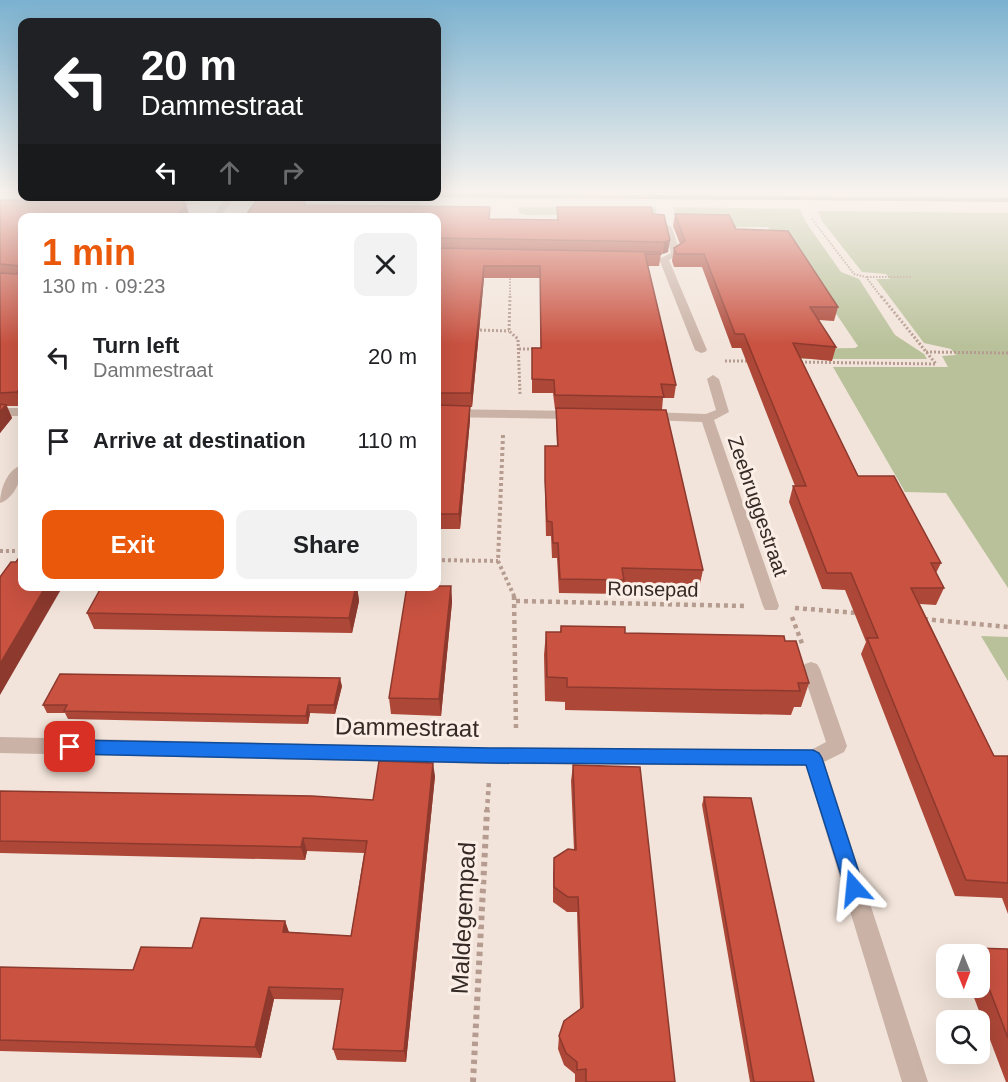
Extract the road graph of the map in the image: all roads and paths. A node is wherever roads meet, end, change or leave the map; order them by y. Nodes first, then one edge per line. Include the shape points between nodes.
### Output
1 (673, 243) edge
2 (831, 243) edge
3 (652, 259) edge
4 (664, 259) junction
5 (511, 267) edge
6 (866, 277) junction
7 (912, 277) dead end
8 (468, 330) edge
9 (509, 331) junction
10 (519, 349) junction
11 (542, 350) edge
12 (701, 350) dead end
13 (926, 352) junction
14 (1008, 353) edge
15 (717, 361) dead end
16 (752, 361) edge
17 (786, 362) edge
18 (713, 380) dead end
19 (0, 412) edge
20 (18, 412) edge
21 (441, 413) edge
22 (504, 414) junction
23 (520, 414) junction
24 (590, 415) edge
25 (637, 416) edge
26 (708, 418) junction
27 (18, 475) edge
28 (0, 499) edge
29 (0, 551) edge
30 (18, 551) edge
31 (441, 560) edge
32 (498, 561) junction
33 (516, 601) junction
34 (771, 606) joint
35 (858, 614) dead end
36 (916, 619) edge
37 (1008, 627) edge
38 (811, 669) joint
39 (0, 746) edge
40 (516, 755) junction
41 (490, 756) junction
42 (813, 758) junction
43 (473, 1082) edge
44 (915, 1082) edge

1 - 4 street via 676,254
2 - 6 path via 854,274
3 - 4 street
4 - 12 street
5 - 9 path
6 - 7 path
6 - 13 path
8 - 9 path
9 - 10 path via 518,339
10 - 11 path
10 - 23 path
13 - 14 path
13 - 17 path via 936,364
15 - 16 path
18 - 26 street, Zeebruggestraat via 723,412
19 - 20 street
21 - 22 street
22 - 23 street
22 - 32 path
23 - 24 street
25 - 26 street, Zeebruggestraat
26 - 34 street, Zeebruggestraat
27 - 28 street
29 - 30 path
31 - 32 path
32 - 33 path
33 - 34 path, Ronsepad
33 - 40 path
35 - 38 path via 789,607
36 - 37 path
38 - 42 street via 837,746
39 - 41 street, Dammestraat
40 - 41 street, Dammestraat
40 - 42 street, Dammestraat
41 - 43 path, Maldegempad
42 - 44 street

